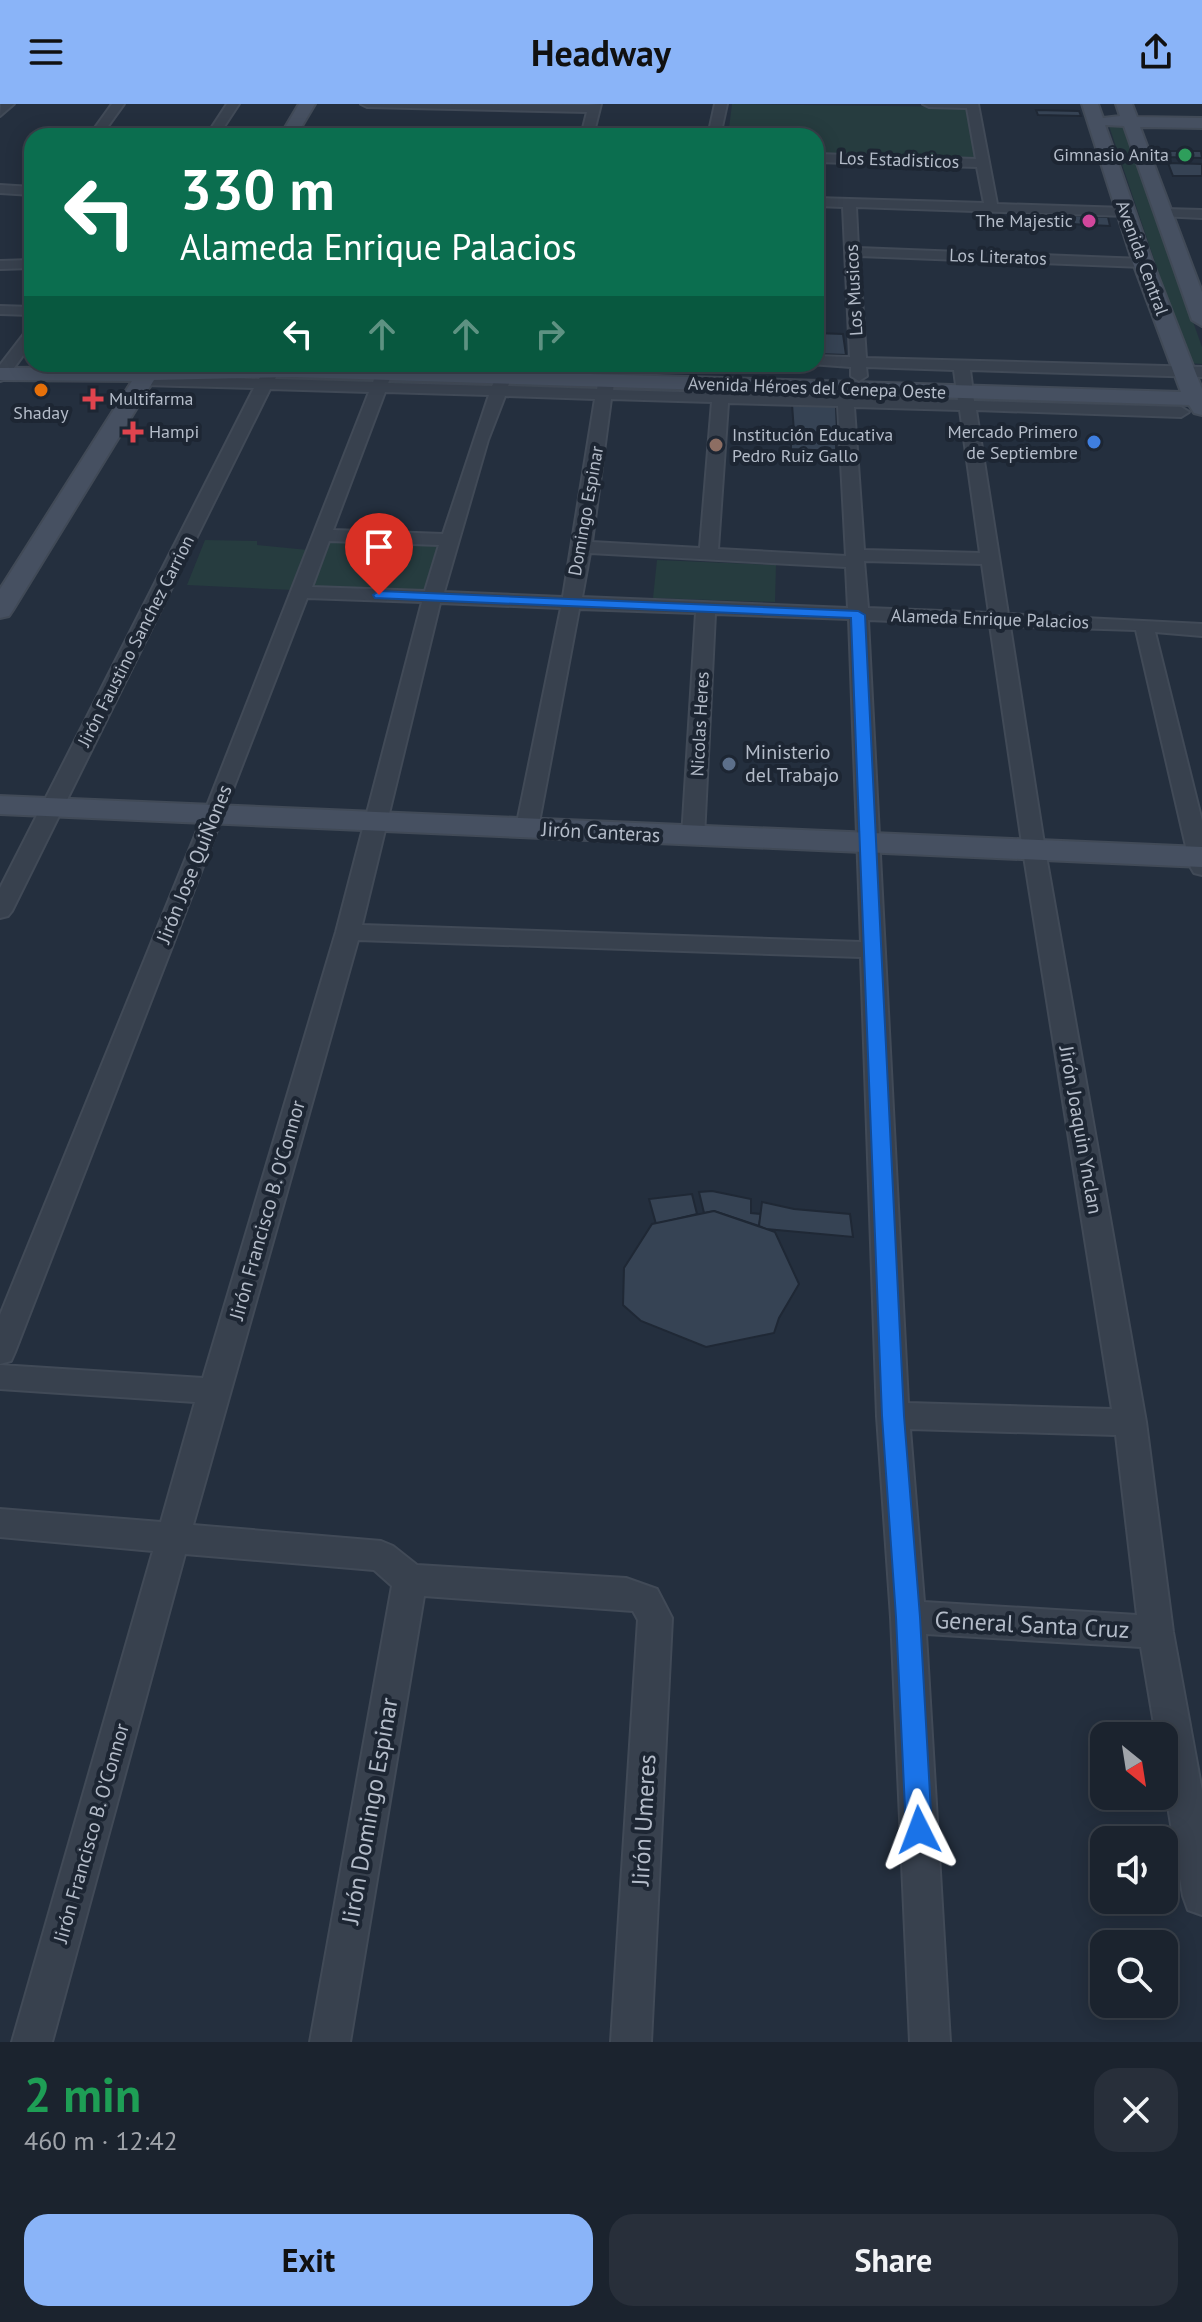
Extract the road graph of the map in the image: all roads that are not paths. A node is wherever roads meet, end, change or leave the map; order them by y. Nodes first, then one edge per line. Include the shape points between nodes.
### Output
1 (8, 104) edge
2 (118, 104) edge
3 (233, 104) edge
4 (307, 104) edge
5 (367, 104) edge
6 (721, 104) edge
7 (929, 104) edge
8 (397, 105) edge
9 (972, 105) edge
10 (594, 106) edge
11 (0, 112) edge
12 (1092, 112) edge
13 (1127, 113) edge
14 (1202, 123) edge
15 (101, 128) edge
16 (217, 128) edge
17 (293, 128) edge
18 (386, 128) edge
19 (589, 128) edge
20 (716, 128) edge
21 (824, 158) edge
22 (982, 163) junction
23 (0, 189) edge
24 (24, 190) edge
25 (824, 202) edge
26 (849, 204) junction
27 (991, 208) junction
28 (1126, 212) junction
29 (1165, 213) junction
30 (1202, 214) edge
31 (852, 252) junction
32 (1143, 263) junction
33 (24, 264) edge
34 (0, 265) edge
35 (0, 310) edge
36 (24, 311) edge
37 (1202, 320) edge
38 (24, 343) edge
39 (24, 366) edge
40 (824, 366) edge
41 (2, 370) edge
42 (24, 371) edge
43 (36, 372) edge
44 (130, 372) edge
45 (142, 372) edge
46 (179, 372) edge
47 (503, 374) edge
48 (269, 377) junction
49 (721, 379) edge
50 (382, 380) junction
51 (852, 382) junction
52 (963, 385) junction
53 (605, 388) junction
54 (1195, 392) edge
55 (321, 535) junction
56 (452, 540) junction
57 (582, 547) junction
58 (709, 553) junction
59 (855, 558) junction
60 (990, 559) junction
61 (298, 592) junction
62 (433, 597) junction
63 (569, 604) junction
64 (0, 610) edge
65 (706, 610) junction
66 (858, 615) junction
67 (999, 619) junction
68 (1144, 625) junction
69 (1202, 630) edge
70 (0, 805) edge
71 (51, 808) junction
72 (214, 816) junction
73 (375, 823) junction
74 (527, 828) junction
75 (693, 837) junction
76 (867, 844) junction
77 (1034, 850) junction
78 (1201, 861) edge
79 (0, 911) edge
80 (348, 932) junction
81 (872, 950) junction
82 (0, 1352) edge
83 (0, 1377) edge
84 (214, 1391) junction
85 (893, 1416) junction
86 (1130, 1422) junction
87 (0, 1523) edge
88 (175, 1537) junction
89 (410, 1580) junction
90 (908, 1617) junction
91 (1156, 1632) junction
92 (1202, 1896) edge
93 (32, 2042) edge
94 (330, 2042) edge
95 (631, 2042) edge
96 (930, 2042) edge

1 - 11 street
2 - 15 street
3 - 16 street
4 - 17 main road
5 - 8 street
6 - 20 street
7 - 9 street
8 - 10 street
8 - 18 street
9 - 22 street
10 - 19 street
12 - 13 main road
12 - 28 main road, Avenida Central
13 - 14 main road
13 - 29 main road, Avenida Central
21 - 22 street, Los Estadisticos
22 - 27 street
23 - 24 street
25 - 26 street
26 - 27 street
26 - 31 street, Los Musicos
27 - 28 street
28 - 32 main road, Avenida Central
29 - 30 street
29 - 37 main road, Avenida Central
31 - 32 street, Los Literatos
31 - 51 street, Los Musicos
32 - 54 main road, Avenida Central
33 - 34 street
35 - 36 street
38 - 41 street
39 - 41 main road
40 - 51 street
41 - 42 main road, Avenida Héroes del Cenepa Oeste
43 - 44 main road, Avenida Héroes del Cenepa Oeste
45 - 64 main road
46 - 48 main road, Avenida Héroes del Cenepa Oeste
47 - 49 main road, Avenida Héroes del Cenepa Oeste
47 - 50 main road, Avenida Héroes del Cenepa Oeste
47 - 53 main road, Avenida Héroes del Cenepa Oeste
47 - 56 street, Jirón Francisco B. O'Connor
48 - 50 main road, Avenida Héroes del Cenepa Oeste
48 - 71 street, Jirón Faustino Sanchez Carrion
49 - 51 main road, Avenida Héroes del Cenepa Oeste
49 - 53 main road, Avenida Héroes del Cenepa Oeste
49 - 58 street
50 - 55 street, Jirón Jose QuiÑones
51 - 52 main road, Avenida Héroes del Cenepa Oeste
51 - 59 street, Los Musicos
52 - 54 main road, Avenida Héroes del Cenepa Oeste
52 - 60 street, Jirón Joaquin Ynclan
53 - 57 street, Domingo Espinar
55 - 56 street
55 - 61 street, Jirón Jose QuiÑones
56 - 62 street, Jirón Francisco B. O'Connor
57 - 58 street
57 - 63 street, Domingo Espinar
58 - 59 street
59 - 60 street
59 - 66 street, Los Musicos
60 - 67 street, Jirón Joaquin Ynclan
61 - 62 street, Alameda Enrique Palacios
61 - 72 street, Jirón Jose QuiÑones
62 - 63 street, Alameda Enrique Palacios
62 - 73 street, Jirón Francisco B. O'Connor
63 - 65 street, Alameda Enrique Palacios
63 - 74 street, Domingo Espinar
65 - 66 street, Alameda Enrique Palacios
65 - 75 street, Nicolas Heres
66 - 67 street, Alameda Enrique Palacios
66 - 76 street, Los Musicos
67 - 68 street, Alameda Enrique Palacios
67 - 77 street, Jirón Joaquin Ynclan
68 - 69 street, Alameda Enrique Palacios
68 - 78 street
70 - 71 main road, Jirón Canteras
71 - 72 main road, Jirón Canteras
71 - 79 street, Jirón Faustino Sanchez Carrion
72 - 73 main road, Jirón Canteras
72 - 82 street, Jirón Jose QuiÑones
73 - 74 main road, Jirón Canteras
73 - 80 street, Jirón Francisco B. O'Connor
74 - 75 main road, Jirón Canteras
75 - 76 main road, Jirón Canteras
76 - 77 main road, Jirón Canteras
76 - 81 street, Los Musicos
77 - 78 main road, Jirón Canteras
77 - 86 street, Jirón Joaquin Ynclan
80 - 81 street
80 - 84 street, Jirón Francisco B. O'Connor
81 - 85 street, Los Musicos
83 - 84 street
84 - 88 street, Jirón Francisco B. O'Connor
85 - 86 street
85 - 90 street, Los Musicos
86 - 91 street, Jirón Joaquin Ynclan
87 - 88 street
88 - 89 street via 381,1556
88 - 93 street, Jirón Francisco B. O'Connor
89 - 94 street, Jirón Domingo Espinar
89 - 95 street, Jirón Umeres via 626,1593 645,1600 655,1618
90 - 91 street, General Santa Cruz
90 - 96 street, Los Musicos
91 - 92 street, Jirón Joaquin Ynclan

